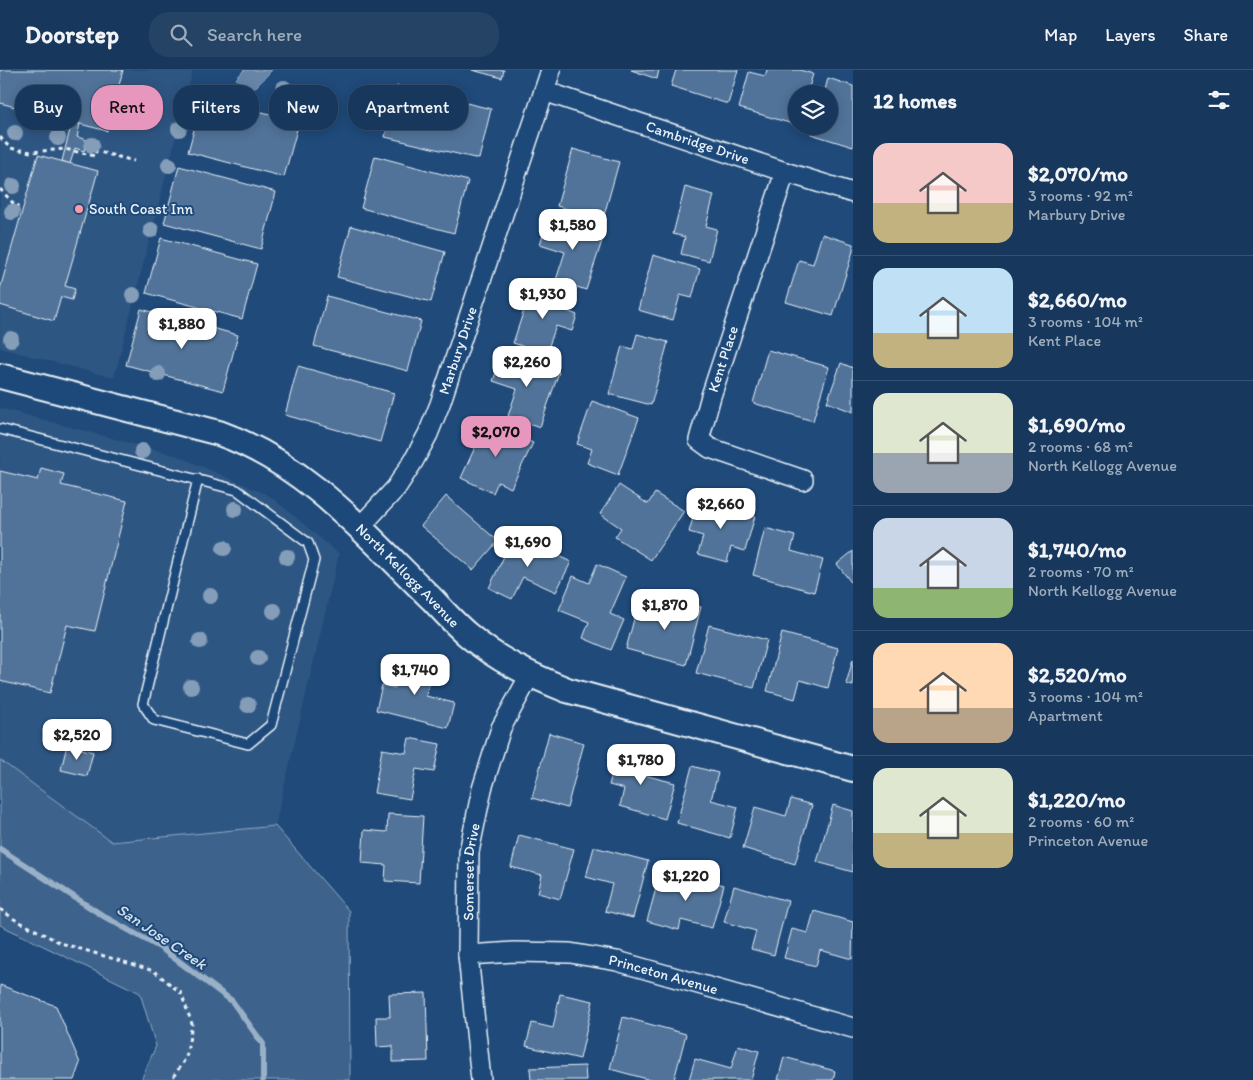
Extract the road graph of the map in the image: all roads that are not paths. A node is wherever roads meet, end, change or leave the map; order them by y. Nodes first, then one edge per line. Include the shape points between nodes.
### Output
1 (551, 70) edge
2 (544, 91) junction
3 (785, 172) junction
4 (853, 193) edge
5 (0, 376) edge
6 (0, 429) edge
7 (198, 479) junction
8 (803, 480) dead end
9 (359, 528) junction
10 (530, 675) junction
11 (853, 769) edge
12 (468, 955) junction
13 (853, 1028) edge
14 (481, 1080) edge

1 - 2 street, Marbury Drive
2 - 3 street, Cambridge Drive
2 - 9 street, Marbury Drive via 428,434 396,488
3 - 4 street, Cambridge Drive
3 - 8 street, Kent Place via 699,440 710,448
5 - 9 street, North Kellogg Avenue via 238,439 296,473
6 - 7 lane
7 - 7 lane via 237,490 308,543 314,560 271,725 248,744 154,720 143,704
9 - 10 street, North Kellogg Avenue via 468,635
10 - 11 street, North Kellogg Avenue via 567,690
10 - 12 street, Somerset Drive via 501,728 482,789 469,852
12 - 13 street, Princeton Avenue via 570,953 617,961
12 - 14 street, Somerset Drive

